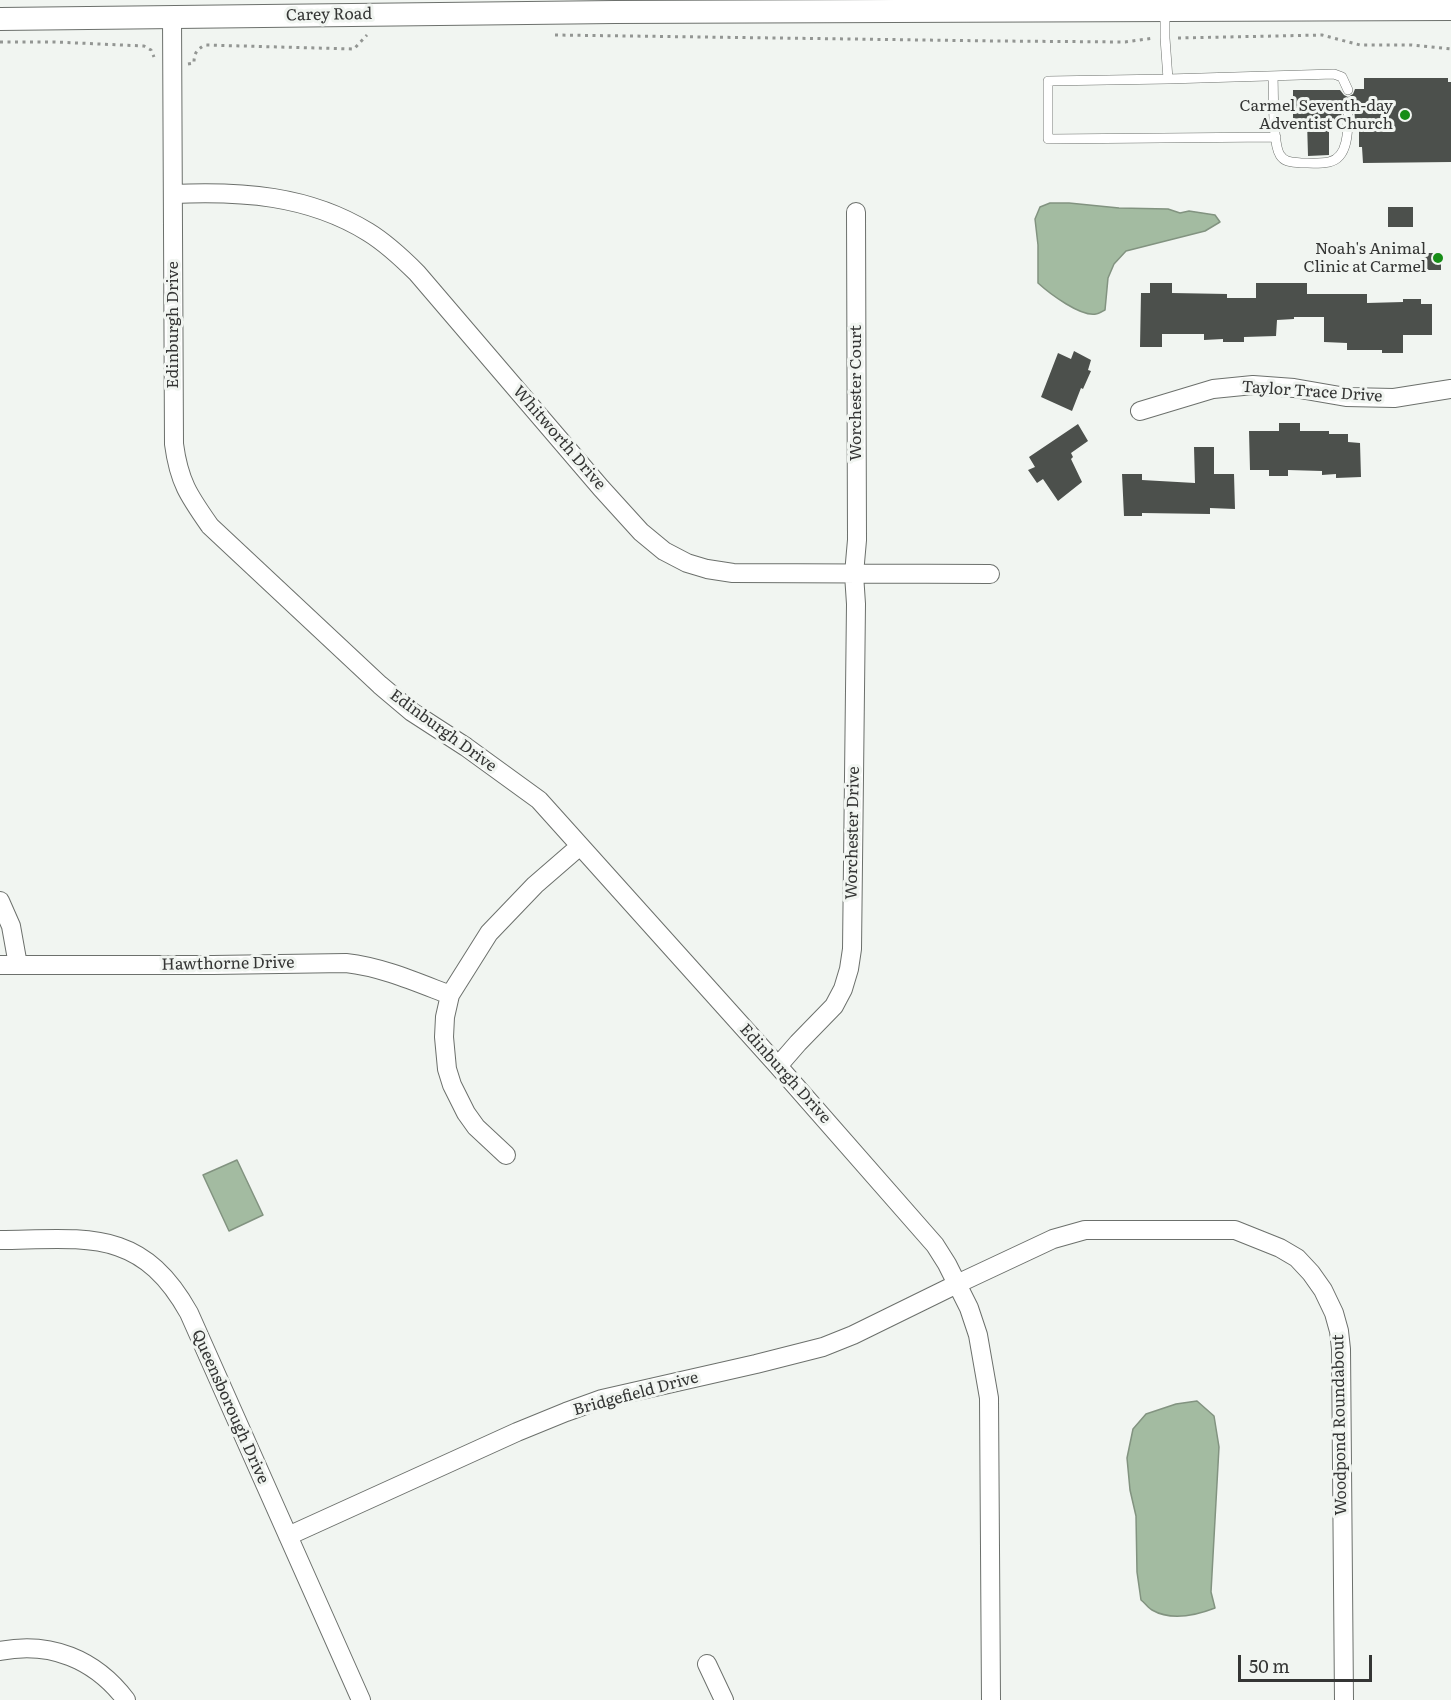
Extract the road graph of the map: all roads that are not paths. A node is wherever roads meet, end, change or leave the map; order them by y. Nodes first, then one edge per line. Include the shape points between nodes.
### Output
1 (710, 6) edge
2 (1451, 9) edge
3 (1165, 10) junction
4 (172, 16) junction
5 (0, 19) edge
6 (1274, 76) junction
7 (1168, 79) junction
8 (1348, 90) dead end
9 (1348, 109) dead end
10 (1276, 137) junction
11 (172, 194) junction
12 (856, 212) dead end
13 (1451, 389) edge
14 (1140, 411) dead end
15 (854, 574) junction
16 (990, 574) dead end
17 (580, 846) junction
18 (0, 901) edge
19 (0, 965) edge
20 (18, 965) junction
21 (450, 995) junction
22 (778, 1066) junction
23 (506, 1155) dead end
24 (0, 1240) edge
25 (957, 1284) junction
26 (288, 1536) junction
27 (0, 1651) edge
28 (707, 1664) dead end
29 (126, 1700) edge
30 (361, 1700) edge
31 (724, 1700) edge
32 (991, 1700) edge
33 (1344, 1700) edge

1 - 3 street, Carey Road
1 - 4 street, Carey Road
2 - 3 street, Carey Road
3 - 7 lane
4 - 5 street, Carey Road
4 - 11 street, Edinburgh Drive
6 - 7 lane
6 - 8 lane via 1334,74 1342,77
6 - 10 lane
7 - 10 lane via 1048,81 1048,139
9 - 10 lane via 1348,136 1338,157 1331,162 1287,162 1280,156
11 - 15 street, Whitworth Drive via 275,198 327,211 369,232 417,273 601,488 663,551 687,563 733,573
11 - 17 street, Edinburgh Drive via 174,444 183,485 194,503 210,526 380,685 538,800
12 - 15 street, Worchester Court
13 - 14 street, Taylor Trace Drive via 1394,398 1346,397 1253,386 1213,389
15 - 16 street, Whitworth Drive
15 - 22 street, Worchester Drive via 849,969 834,1006
17 - 21 street via 489,933
17 - 22 street, Edinburgh Drive
18 - 20 street via 11,926
19 - 20 street, Hawthorne Drive
20 - 21 street, Hawthorne Drive via 346,963 388,972
21 - 23 street via 444,1037 452,1084 476,1127
22 - 25 street, Edinburgh Drive via 935,1245
24 - 26 street, Queensborough Drive via 103,1242 139,1256 162,1274 189,1313
25 - 26 street, Bridgefield Drive via 823,1347 602,1399 566,1412
25 - 32 street via 978,1335 989,1398
25 - 33 street, Woodpond Roundabout via 1053,1239 1084,1230 1234,1230 1280,1248 1311,1273 1334,1313 1341,1349
26 - 30 street, Queensborough Drive
27 - 29 street via 42,1648 78,1659 112,1682
28 - 31 street

